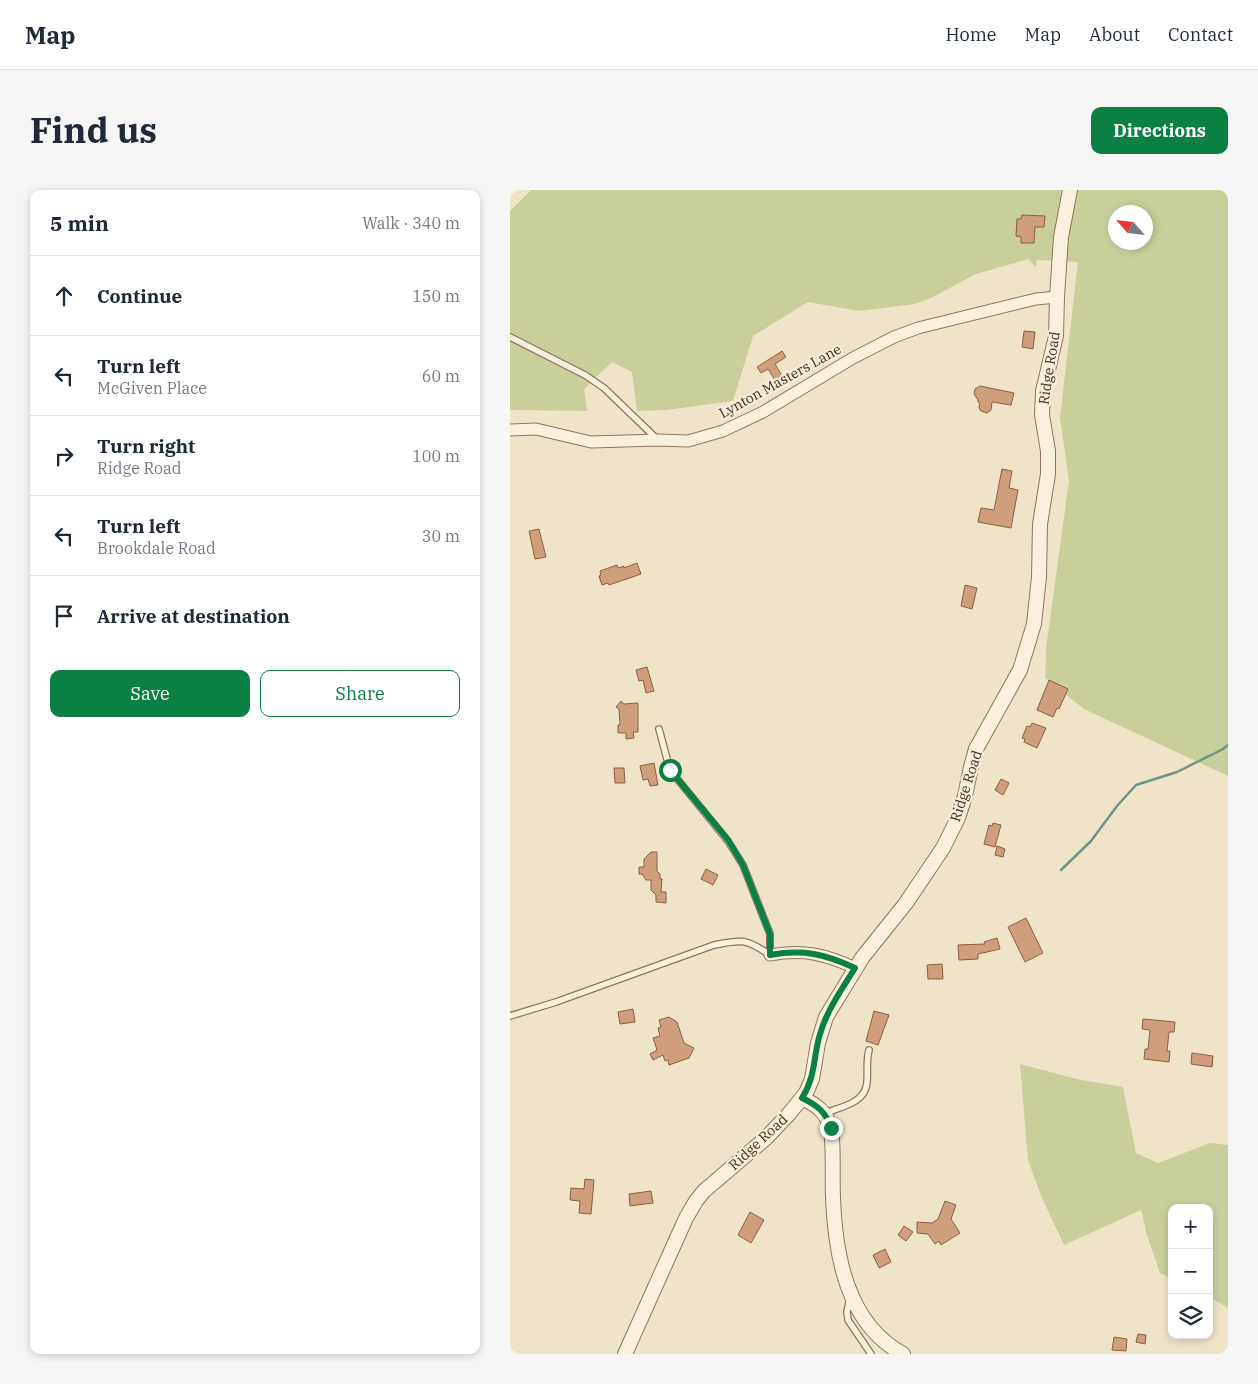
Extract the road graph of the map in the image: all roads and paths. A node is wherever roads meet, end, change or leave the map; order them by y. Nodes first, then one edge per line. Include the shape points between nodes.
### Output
1 (1070, 190) edge
2 (1057, 297) junction
3 (510, 336) edge
4 (510, 430) edge
5 (658, 440) junction
6 (659, 729) dead end
7 (770, 955) junction
8 (855, 968) junction
9 (510, 1016) edge
10 (869, 1050) dead end
11 (802, 1098) junction
12 (825, 1113) junction
13 (851, 1295) junction
14 (625, 1354) edge
15 (870, 1354) edge
16 (904, 1354) edge

1 - 2 street, Ridge Road
2 - 5 street, Lynton Masters Lane via 1036,299 918,328 875,345 763,412 723,431 688,441
2 - 8 street, Ridge Road via 1056,336 1043,391 1042,416 1048,474 1040,524 1034,624 1026,652 1020,670 976,750 958,818 943,848 906,903
3 - 5 lane via 604,388
4 - 5 street, Lynton Masters Lane via 536,430 591,442
6 - 7 lane via 670,770 728,840 743,865 770,934
7 - 8 street via 789,951 814,953
7 - 9 lane via 752,943 734,941 714,945
8 - 11 street, Ridge Road via 822,1026 812,1079
10 - 12 lane via 867,1084 860,1099
11 - 12 street
11 - 14 street, Ridge Road via 766,1138 696,1201
12 - 13 street via 832,1134 836,1233 843,1273
13 - 15 lane via 848,1320
13 - 16 street via 874,1332

